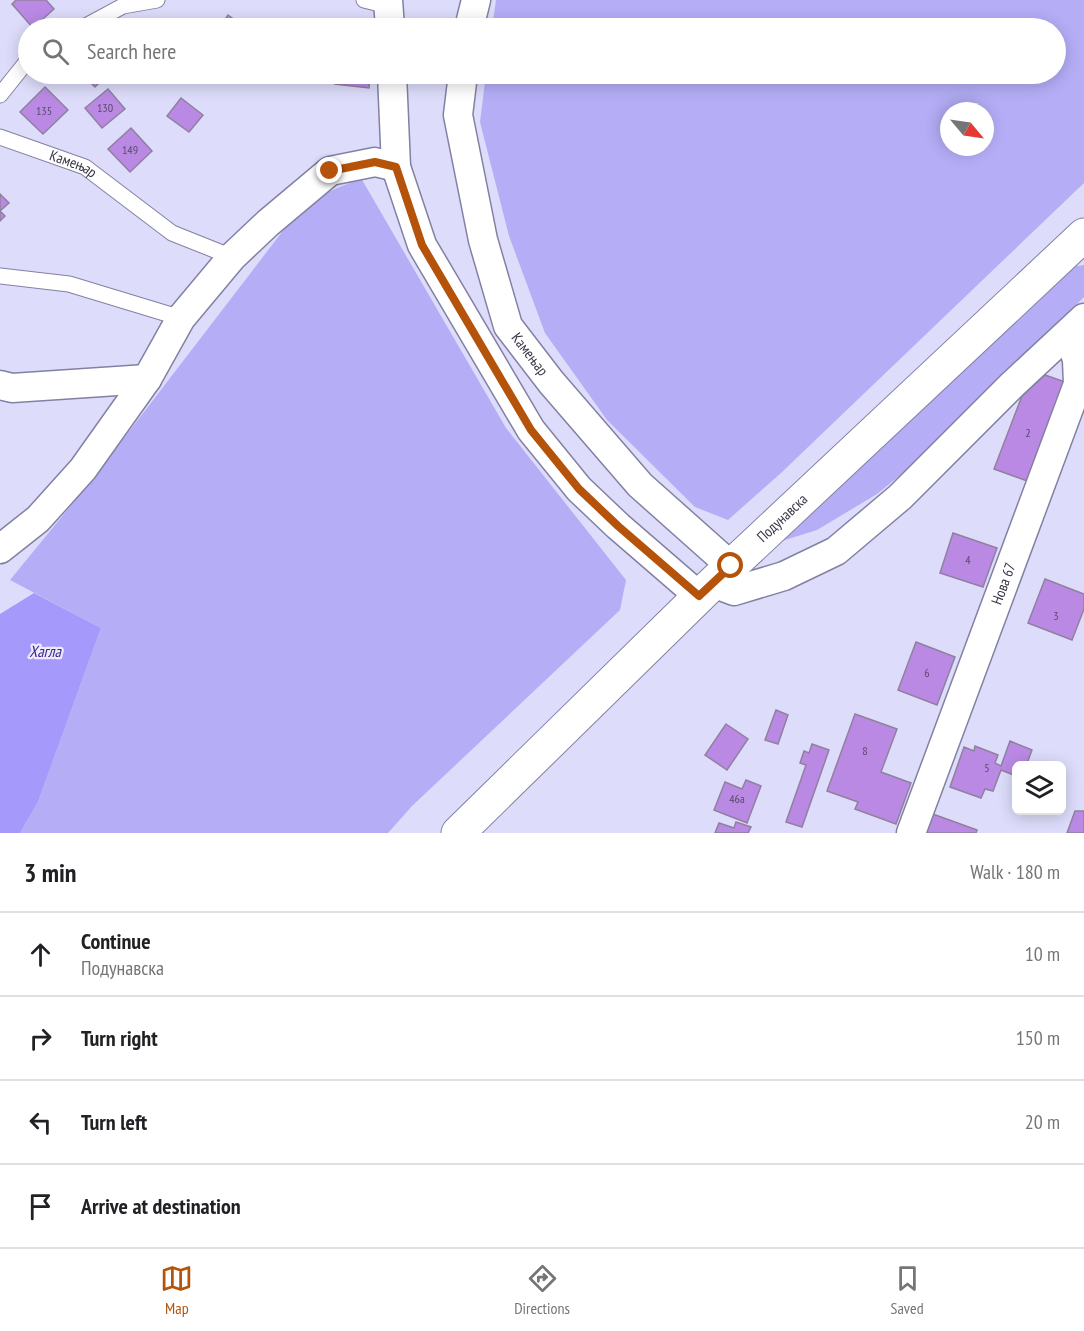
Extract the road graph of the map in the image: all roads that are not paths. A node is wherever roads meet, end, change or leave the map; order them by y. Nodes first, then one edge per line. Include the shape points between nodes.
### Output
1 (157, 0) edge
2 (476, 0) edge
3 (101, 18) edge
4 (472, 18) edge
5 (18, 72) edge
6 (392, 84) edge
7 (462, 84) edge
8 (0, 95) edge
9 (0, 137) edge
10 (396, 167) junction
11 (1084, 235) edge
12 (232, 257) junction
13 (1084, 260) edge
14 (1051, 266) junction
15 (0, 276) edge
16 (181, 318) junction
17 (1076, 325) edge
18 (147, 379) junction
19 (0, 385) edge
20 (0, 549) edge
21 (714, 582) junction
22 (458, 833) edge
23 (911, 833) edge

1 - 3 lane via 123,6
2 - 4 street
5 - 8 lane
6 - 10 street
7 - 21 street, Камењар via 458,115 483,240 508,326 640,485
9 - 12 lane, Камењар via 85,167 172,233
10 - 12 street via 375,162 330,171
10 - 21 street via 422,245 531,430 579,489 618,526
11 - 14 street, Подунавска
12 - 16 street
13 - 14 street
14 - 21 street, Подунавска
15 - 16 lane via 69,284
16 - 18 street
17 - 21 street, Нова 67 via 900,497 836,551 784,576 734,591
17 - 23 street, Нова 67 via 1078,384
18 - 19 street
18 - 20 street via 83,469 38,519
21 - 22 street, Подунавска

